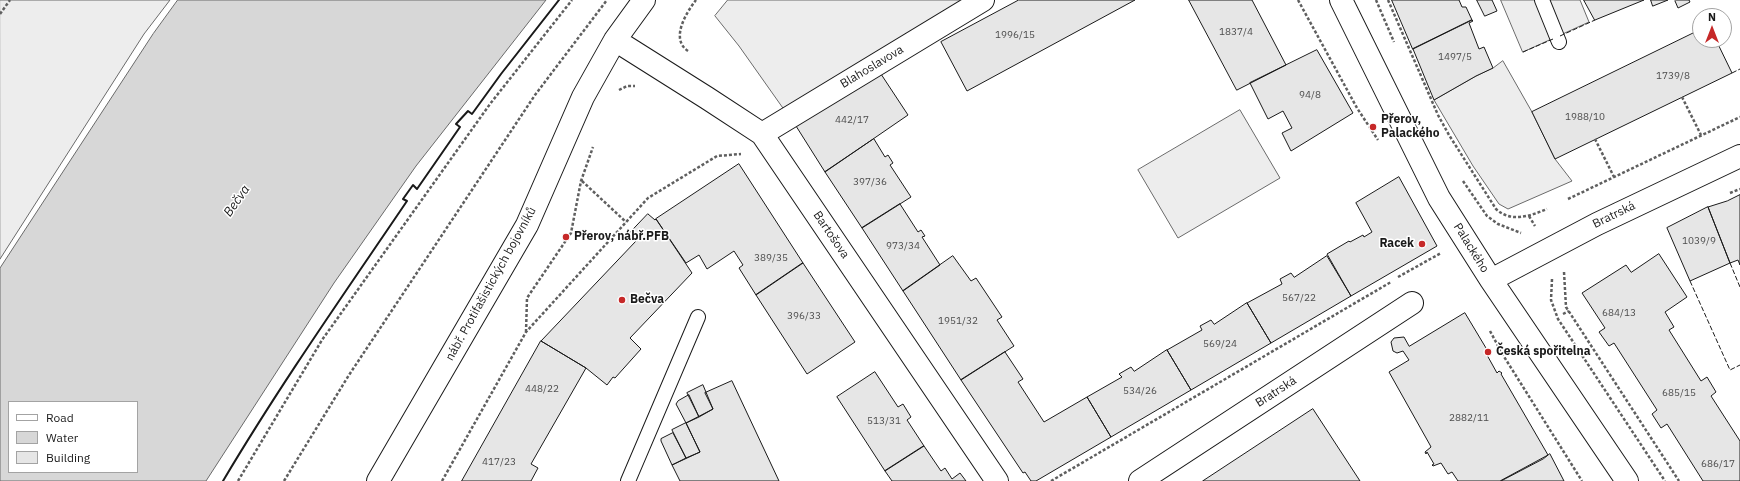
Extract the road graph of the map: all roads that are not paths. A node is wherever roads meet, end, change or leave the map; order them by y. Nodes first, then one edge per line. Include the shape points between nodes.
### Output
1 (644, 0) edge
2 (983, 0) edge
3 (1341, 0) edge
4 (1542, 0) edge
5 (615, 40) junction
6 (1559, 42) dead end
7 (762, 134) junction
8 (1740, 156) edge
9 (1491, 280) junction
10 (1412, 303) dead end
11 (698, 316) dead end
12 (378, 481) edge
13 (628, 481) edge
14 (997, 481) edge
15 (1140, 481) edge
16 (1627, 481) edge

1 - 5 street, nábř. Protifašistických bojovníků
2 - 7 street, Blahoslavova
3 - 9 street, Palackého via 1439,198
4 - 6 lane
5 - 7 street, Bartošova
5 - 12 street, nábř. Protifašistických bojovníků via 583,97 527,225
7 - 14 street, Bartošova
8 - 9 street, Bratrská via 1617,213
9 - 16 street, Palackého
10 - 15 street, Bratrská
11 - 13 lane

